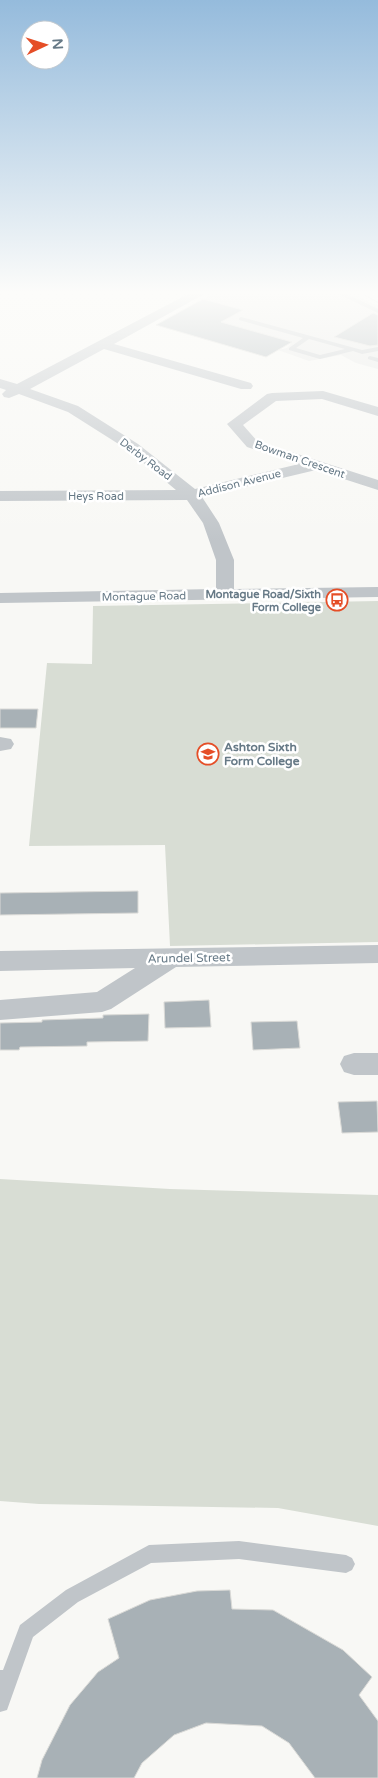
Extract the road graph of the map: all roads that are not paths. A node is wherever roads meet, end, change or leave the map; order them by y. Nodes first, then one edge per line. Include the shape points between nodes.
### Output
1 (43, 376) edge
2 (211, 376) edge
3 (0, 383) edge
4 (246, 386) dead end
5 (19, 389) junction
6 (0, 399) edge
7 (378, 412) edge
8 (316, 465) junction
9 (378, 485) edge
10 (192, 495) junction
11 (0, 496) edge
12 (378, 592) edge
13 (225, 594) junction
14 (0, 598) edge
15 (378, 954) edge
16 (171, 958) junction
17 (0, 961) edge
18 (0, 1010) edge
19 (346, 1564) dead end
20 (4, 1680) edge
21 (0, 1703) edge

1 - 5 street
2 - 4 street
3 - 5 street, Derby Road
5 - 6 street
5 - 10 street, Derby Road via 73,409 133,447
7 - 8 street, Bowman Crescent via 323,396 272,397 234,424 252,444
8 - 9 street, Bowman Crescent
8 - 10 street, Addison Avenue
10 - 11 street, Heys Road
10 - 13 street, Derby Road via 211,523 224,560
12 - 13 street, Montague Road
13 - 14 street, Montague Road
15 - 16 street, Arundel Street
16 - 17 street, Arundel Street
16 - 18 street via 102,1002
19 - 20 lane via 239,1550 148,1554 72,1596 26,1631
20 - 21 lane

